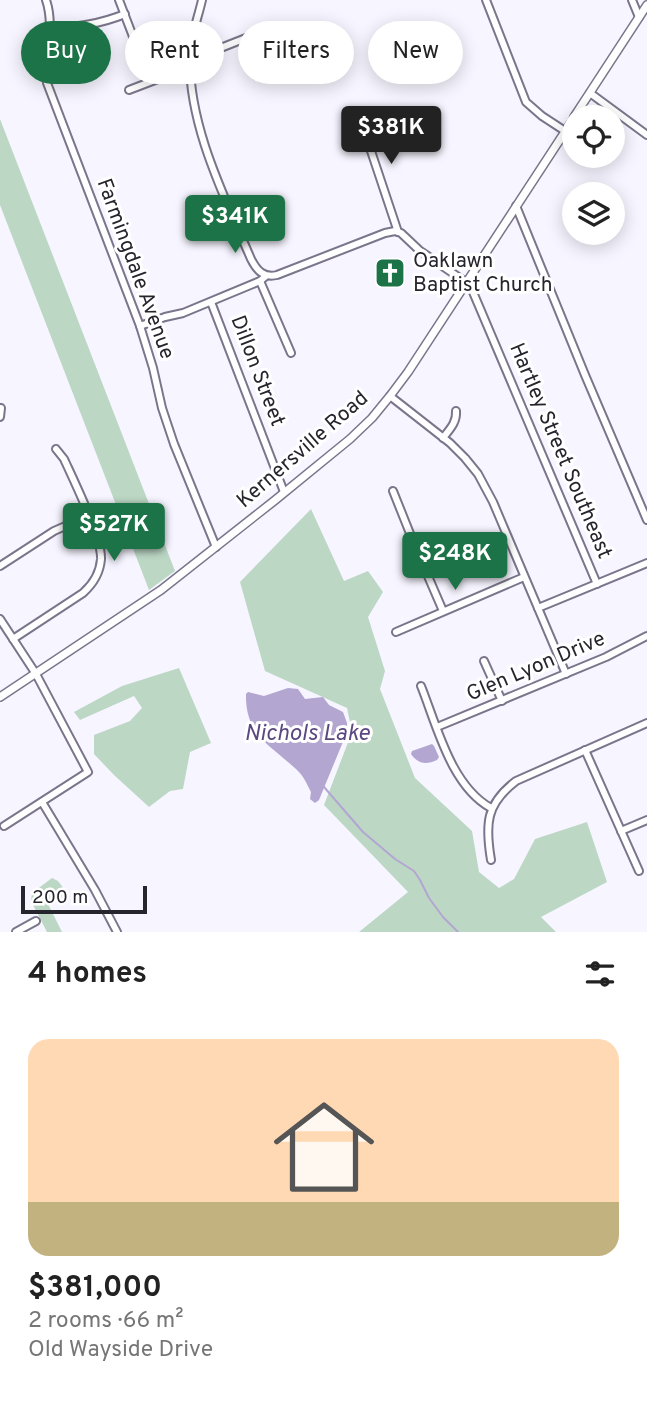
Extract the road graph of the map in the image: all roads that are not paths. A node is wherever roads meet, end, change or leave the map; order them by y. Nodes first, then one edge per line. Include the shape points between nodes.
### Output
1 (46, 0) edge
2 (119, 0) edge
3 (202, 0) edge
4 (486, 0) edge
5 (632, 0) edge
6 (647, 5) edge
7 (125, 14) junction
8 (639, 17) junction
9 (49, 21) edge
10 (104, 21) edge
11 (128, 21) edge
12 (197, 21) edge
13 (47, 84) edge
14 (143, 84) edge
15 (192, 84) edge
16 (129, 90) dead end
17 (590, 93) junction
18 (582, 105) edge
19 (354, 112) dead end
20 (562, 129) edge
21 (647, 135) edge
22 (562, 136) edge
23 (516, 206) junction
24 (398, 232) junction
25 (263, 279) junction
26 (467, 283) junction
27 (211, 302) junction
28 (140, 326) junction
29 (291, 353) dead end
30 (390, 396) junction
31 (1, 408) edge
32 (456, 411) dead end
33 (0, 417) edge
34 (443, 438) junction
35 (56, 449) dead end
36 (393, 491) dead end
37 (284, 492) junction
38 (88, 516) junction
39 (647, 520) edge
40 (216, 547) junction
41 (647, 563) edge
42 (0, 566) edge
43 (524, 577) junction
44 (597, 584) junction
45 (538, 608) junction
46 (443, 611) junction
47 (0, 620) edge
48 (396, 632) dead end
49 (647, 636) edge
50 (13, 639) junction
51 (484, 661) dead end
52 (36, 674) junction
53 (566, 674) junction
54 (421, 685) dead end
55 (0, 697) edge
56 (502, 701) junction
57 (647, 723) edge
58 (437, 727) junction
59 (585, 750) junction
60 (42, 802) junction
61 (491, 808) junction
62 (647, 820) edge
63 (4, 826) dead end
64 (621, 831) junction
65 (491, 860) dead end
66 (639, 871) dead end
67 (36, 920) dead end
68 (14, 931) edge
69 (117, 932) edge

1 - 9 street, Farmingdale Avenue
2 - 7 street
3 - 12 street
4 - 20 street via 526,102
5 - 8 street
6 - 8 main road, Kernersville Road
7 - 10 street
7 - 11 street
8 - 17 main road, Kernersville Road
13 - 28 street, Farmingdale Avenue
14 - 16 street
15 - 25 street via 208,156
17 - 18 main road, Kernersville Road
17 - 21 street
19 - 24 street
22 - 23 main road, Kernersville Road
23 - 26 main road, Kernersville Road
23 - 39 street
24 - 25 street
24 - 26 street
25 - 27 street
25 - 29 street
26 - 30 main road, Kernersville Road
26 - 44 street, Hartley Street Southeast
27 - 28 street
27 - 37 street, Dillon Street
28 - 40 street, Farmingdale Avenue via 166,421
30 - 34 street
30 - 37 main road, Kernersville Road via 350,439
31 - 33 street
32 - 34 street via 457,418
34 - 43 street via 465,457 483,483
35 - 38 street
36 - 46 street
37 - 40 main road, Kernersville Road
38 - 42 street via 54,531
38 - 50 street via 100,552 96,578 83,593
40 - 52 main road, Kernersville Road
41 - 44 street, Hartley Street Southeast
43 - 45 street
43 - 46 street
44 - 45 street
45 - 53 street
46 - 48 street
47 - 50 street
49 - 53 street, Glen Lyon Drive
50 - 52 street
51 - 56 street
52 - 55 main road, Kernersville Road
52 - 60 street via 88,772
53 - 56 street, Glen Lyon Drive
54 - 58 street
56 - 58 street, Glen Lyon Drive
57 - 59 street
58 - 61 street via 460,778
59 - 61 street via 516,781
59 - 64 street
60 - 63 street
60 - 69 street
61 - 65 street via 487,837
62 - 64 street
64 - 66 street
67 - 68 street

